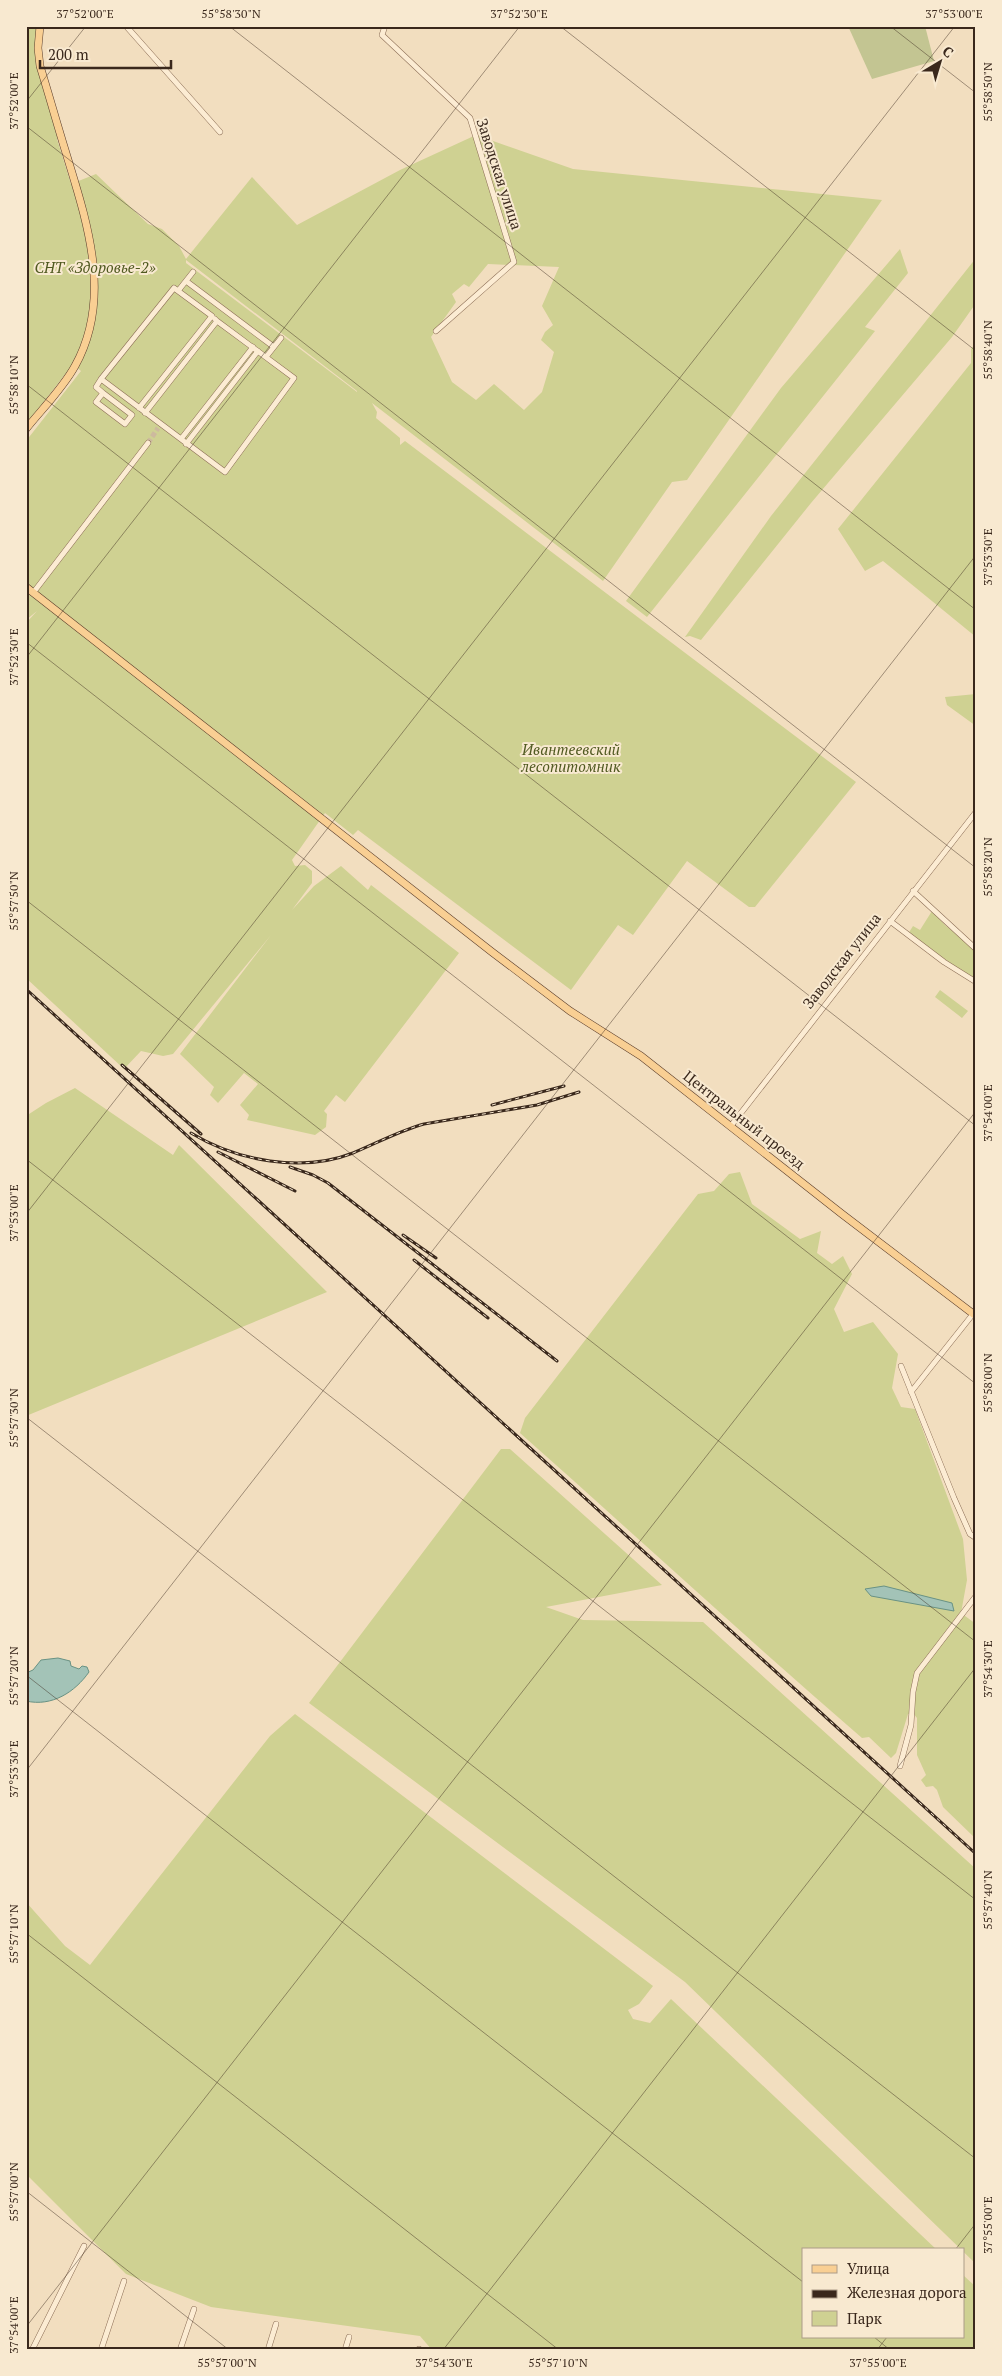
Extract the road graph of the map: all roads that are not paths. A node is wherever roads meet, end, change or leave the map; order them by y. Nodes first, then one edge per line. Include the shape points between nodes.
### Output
1 (40, 26) edge
2 (126, 26) edge
3 (385, 26) edge
4 (220, 132) dead end
5 (193, 272) dead end
6 (186, 281) junction
7 (178, 291) junction
8 (212, 316) junction
9 (217, 321) junction
10 (436, 331) dead end
11 (281, 338) dead end
12 (252, 347) junction
13 (274, 347) junction
14 (258, 351) junction
15 (266, 357) junction
16 (101, 379) junction
17 (103, 393) junction
18 (139, 408) junction
19 (145, 412) junction
20 (26, 429) edge
21 (181, 440) junction
22 (148, 443) tunnel mouth
23 (186, 444) junction
24 (26, 587) edge
25 (33, 593) junction
26 (976, 812) edge
27 (913, 890) junction
28 (890, 921) junction
29 (976, 949) edge
30 (976, 982) edge
31 (730, 1127) junction
32 (975, 1315) edge
33 (901, 1366) dead end
34 (911, 1392) junction
35 (976, 1538) edge
36 (976, 1596) edge
37 (900, 1766) dead end
38 (84, 2246) dead end
39 (124, 2281) dead end
40 (194, 2309) dead end
41 (276, 2324) dead end
42 (349, 2337) dead end
43 (32, 2350) edge
44 (100, 2350) edge
45 (180, 2350) edge
46 (268, 2350) edge
47 (345, 2350) edge

1 - 20 main road via 40,66 91,244 94,308 76,365
2 - 4 street
3 - 10 street, Заводская улица via 382,35 470,118 514,262
5 - 6 street
6 - 7 street
6 - 13 street
7 - 8 street
7 - 16 street via 174,288
8 - 9 street
8 - 18 street
9 - 12 street
9 - 19 street
11 - 13 street
12 - 14 street
12 - 21 street
13 - 15 street
14 - 15 street
14 - 23 street
15 - 23 street via 294,378 224,472
16 - 17 street via 96,387
16 - 18 street
17 - 17 street via 96,402 125,424 132,415
18 - 19 street
19 - 21 street
21 - 23 street
22 - 25 street
24 - 25 main road, Центральный проезд
25 - 31 main road, Центральный проезд via 492,952 570,1011 641,1056
26 - 27 street, Заводская улица
27 - 28 street, Заводская улица
27 - 29 street
28 - 30 street
28 - 31 street, Заводская улица
31 - 32 main road, Центральный проезд
32 - 34 street
33 - 34 street
34 - 35 street via 970,1534
36 - 37 street via 917,1673 912,1692 911,1725
38 - 43 street
39 - 44 street
40 - 45 street
41 - 46 street
42 - 47 street

